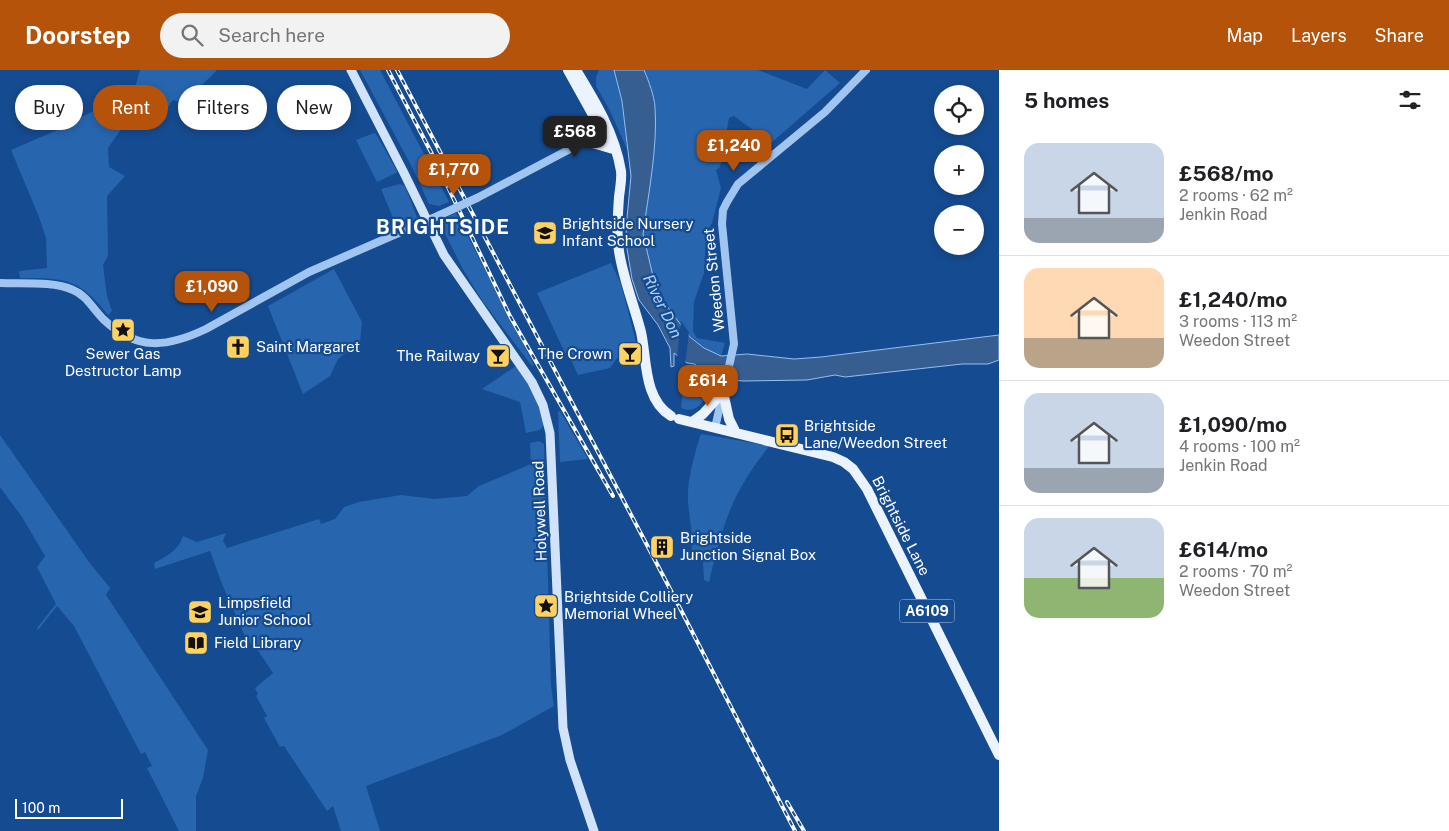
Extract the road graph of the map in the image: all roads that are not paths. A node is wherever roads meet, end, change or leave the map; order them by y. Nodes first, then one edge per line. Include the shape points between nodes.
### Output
1 (351, 70) edge
2 (571, 70) edge
3 (588, 70) edge
4 (866, 70) edge
5 (585, 85) junction
6 (594, 117) junction
7 (606, 131) junction
8 (586, 141) junction
9 (615, 153) junction
10 (426, 221) junction
11 (0, 283) edge
12 (724, 389) junction
13 (692, 422) junction
14 (715, 428) junction
15 (736, 433) junction
16 (999, 755) edge
17 (594, 831) edge

1 - 10 main road, Holywell Road
2 - 5 main road, A6109
2 - 6 main road, A6109
3 - 5 main road
4 - 12 street, Weedon Street via 825,112 738,184 726,202 722,224 734,344
5 - 7 main road, A6109
6 - 7 main road, A6109
6 - 8 main road
7 - 8 street
7 - 9 main road, A6109
8 - 9 main road
8 - 10 street, bridge
9 - 13 main road, A6109 via 621,183 619,250 642,335 647,376 659,404 675,417
10 - 11 street via 309,272 206,330 171,342 143,343 131,339 104,319 82,295 67,287
10 - 17 main road, Holywell Road via 453,269 532,382 547,418 563,728 570,760
12 - 13 main road
12 - 14 street, Weedon Street
12 - 15 main road via 728,419
13 - 14 main road, A6109
14 - 15 main road, Brightside Lane / A6109
15 - 16 main road, Brightside Lane / A6109 via 818,452 853,469 869,493

